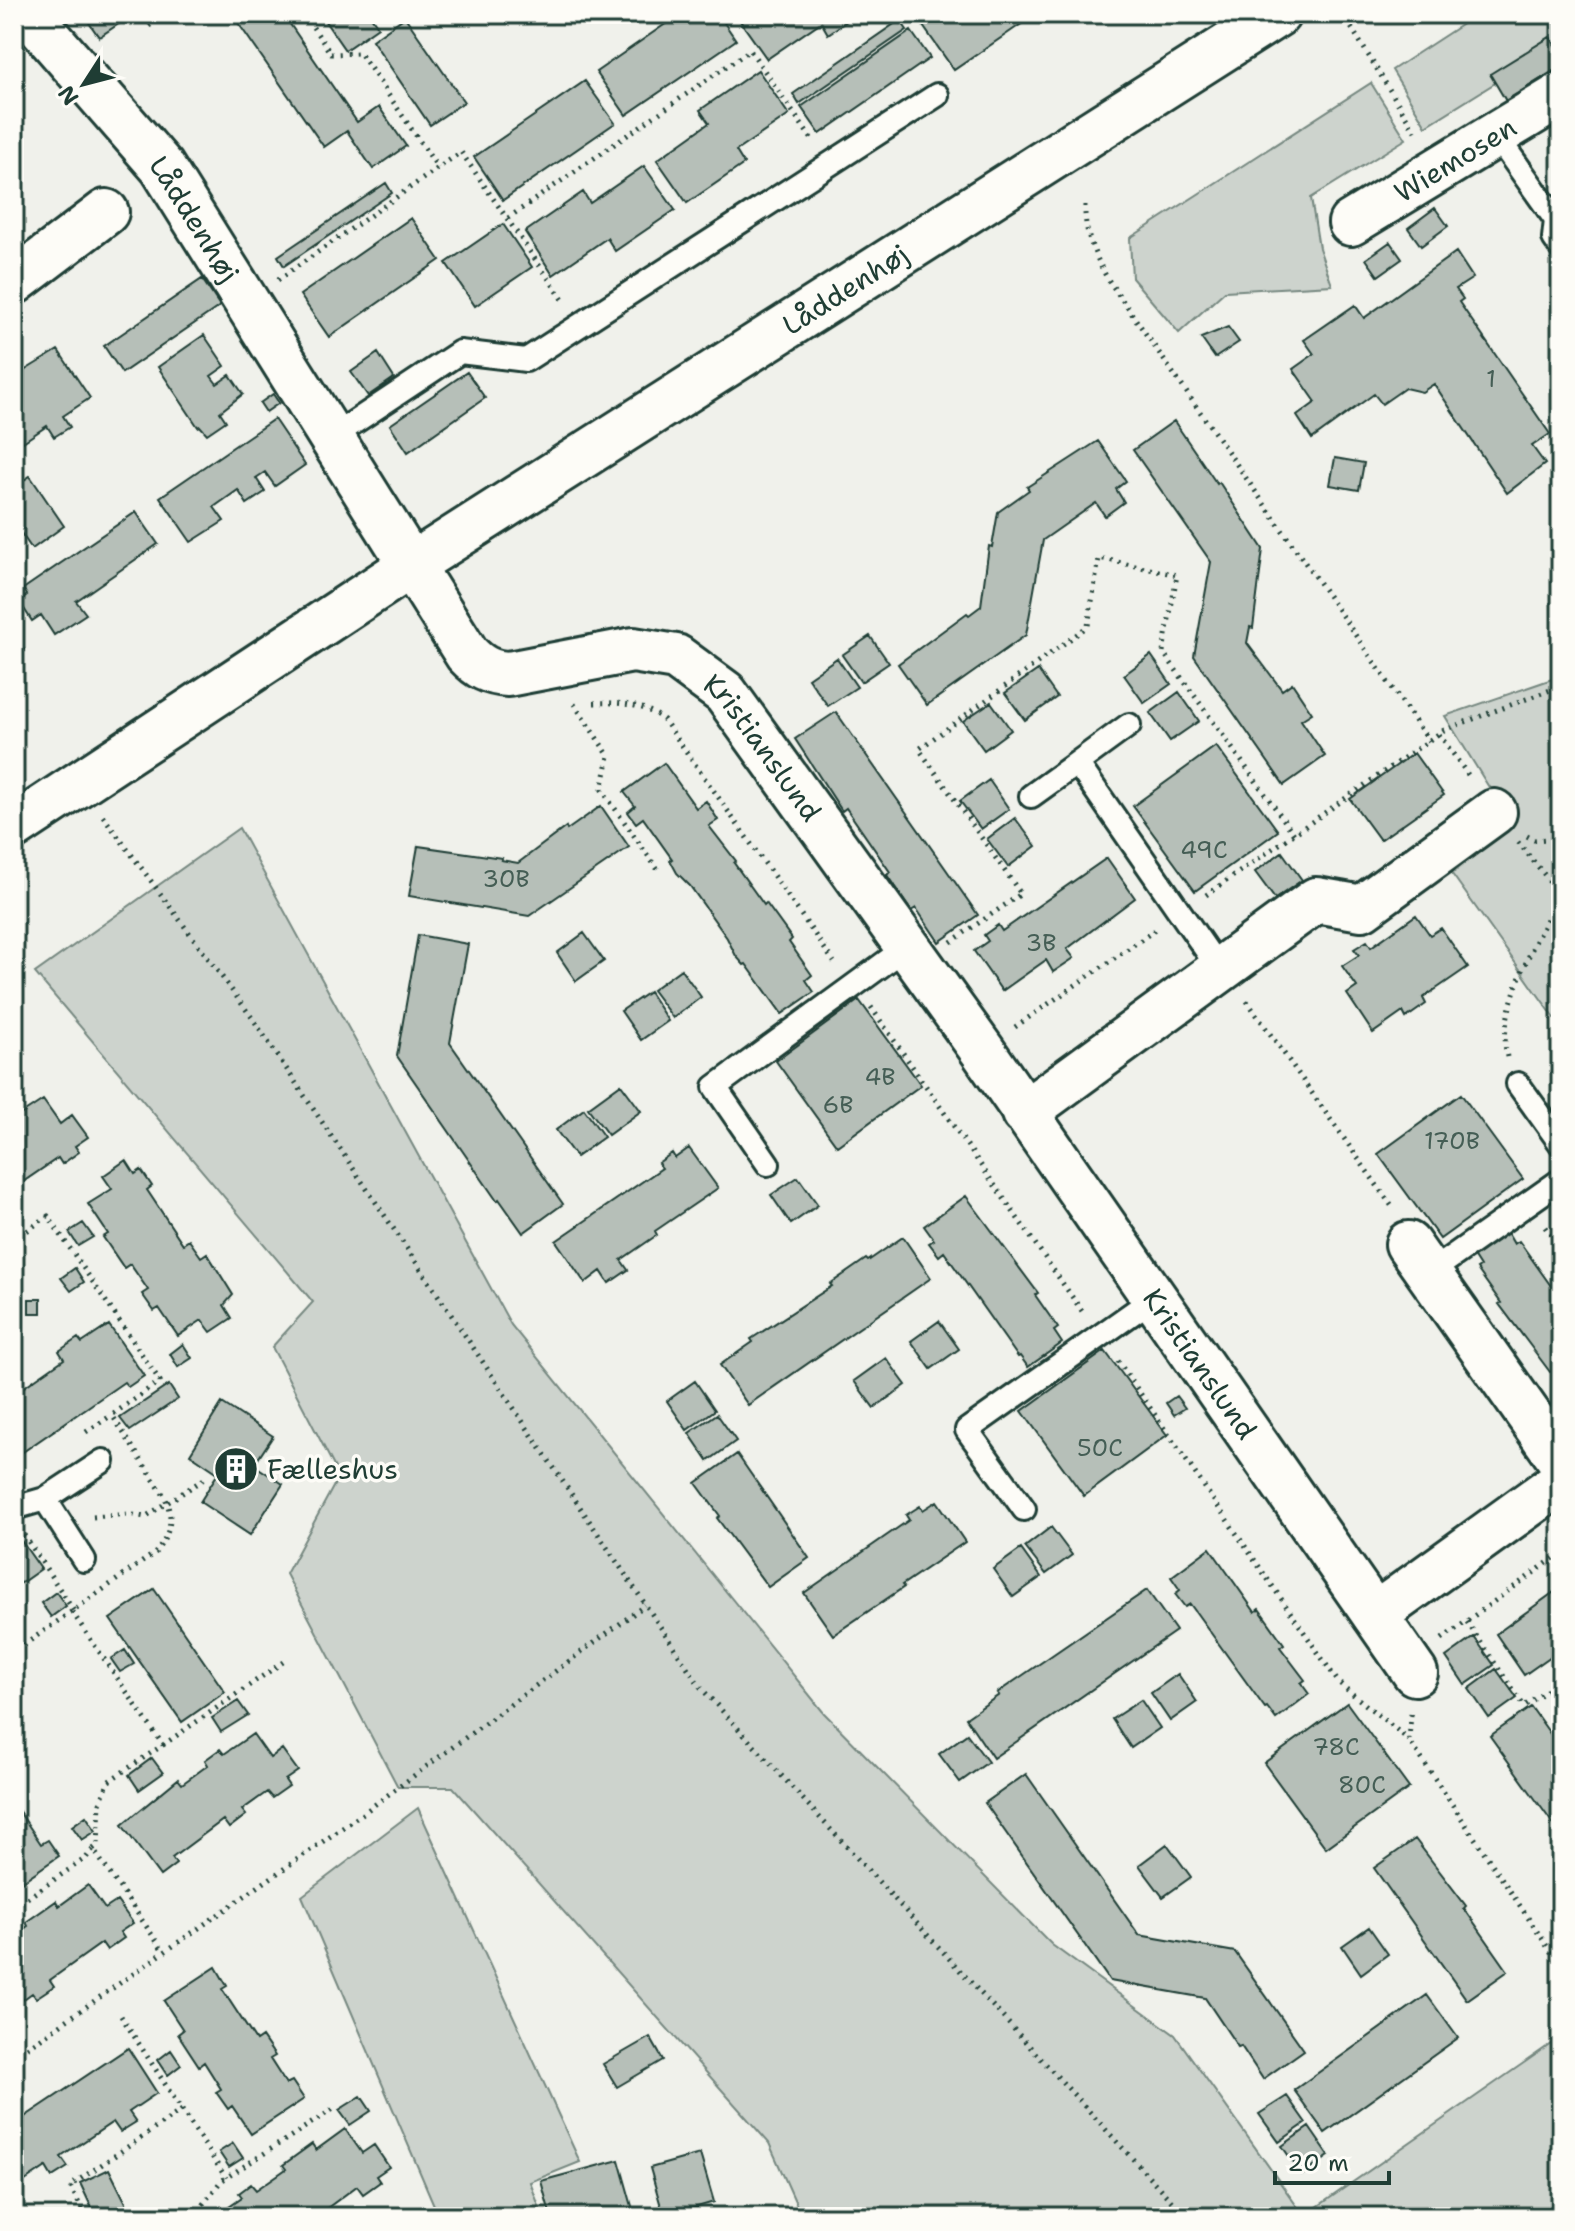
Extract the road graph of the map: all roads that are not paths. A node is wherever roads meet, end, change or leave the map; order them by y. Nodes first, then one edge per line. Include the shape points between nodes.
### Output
1 (29, 14) edge
2 (1278, 14) edge
3 (937, 95) dead end
4 (1561, 95) edge
5 (1495, 134) junction
6 (106, 212) dead end
7 (1351, 223) dead end
8 (1561, 248) edge
9 (14, 282) edge
10 (332, 437) junction
11 (413, 564) junction
12 (1129, 725) dead end
13 (1077, 763) junction
14 (1031, 796) dead end
15 (1507, 822) road end
16 (14, 827) edge
17 (908, 946) junction
18 (1220, 970) junction
19 (1518, 1084) road end
20 (1024, 1113) junction
21 (1561, 1144) edge
22 (768, 1164) dead end
23 (1561, 1180) edge
24 (1418, 1259) joint
25 (1154, 1298) junction
26 (103, 1461) dead end
27 (1561, 1461) edge
28 (1561, 1481) edge
29 (45, 1499) junction
30 (14, 1508) edge
31 (1024, 1509) dead end
32 (84, 1560) dead end
33 (1375, 1615) junction
34 (1412, 1668) road end

1 - 10 street, Låddenhøj via 162,167
2 - 11 street, Låddenhøj
3 - 10 lane via 526,360 460,352
4 - 5 street, Wiemosen
5 - 7 street, Wiemosen
5 - 8 lane via 1556,220 1554,238
6 - 9 street
10 - 11 street, Låddenhøj
11 - 16 street, Låddenhøj
11 - 17 street, Kristianslund via 467,654 485,669 508,674 633,650 676,657 725,693
12 - 13 lane
13 - 14 lane
13 - 18 lane
15 - 18 street via 1362,908 1316,900
17 - 20 street, Kristianslund
17 - 22 lane via 715,1087
18 - 20 street
19 - 21 lane
20 - 25 street, Kristianslund
23 - 24 lane
24 - 27 street
25 - 31 lane via 967,1430
25 - 33 street, Kristianslund
26 - 29 lane
28 - 33 street
29 - 30 lane
29 - 32 lane
33 - 34 street, Kristianslund

